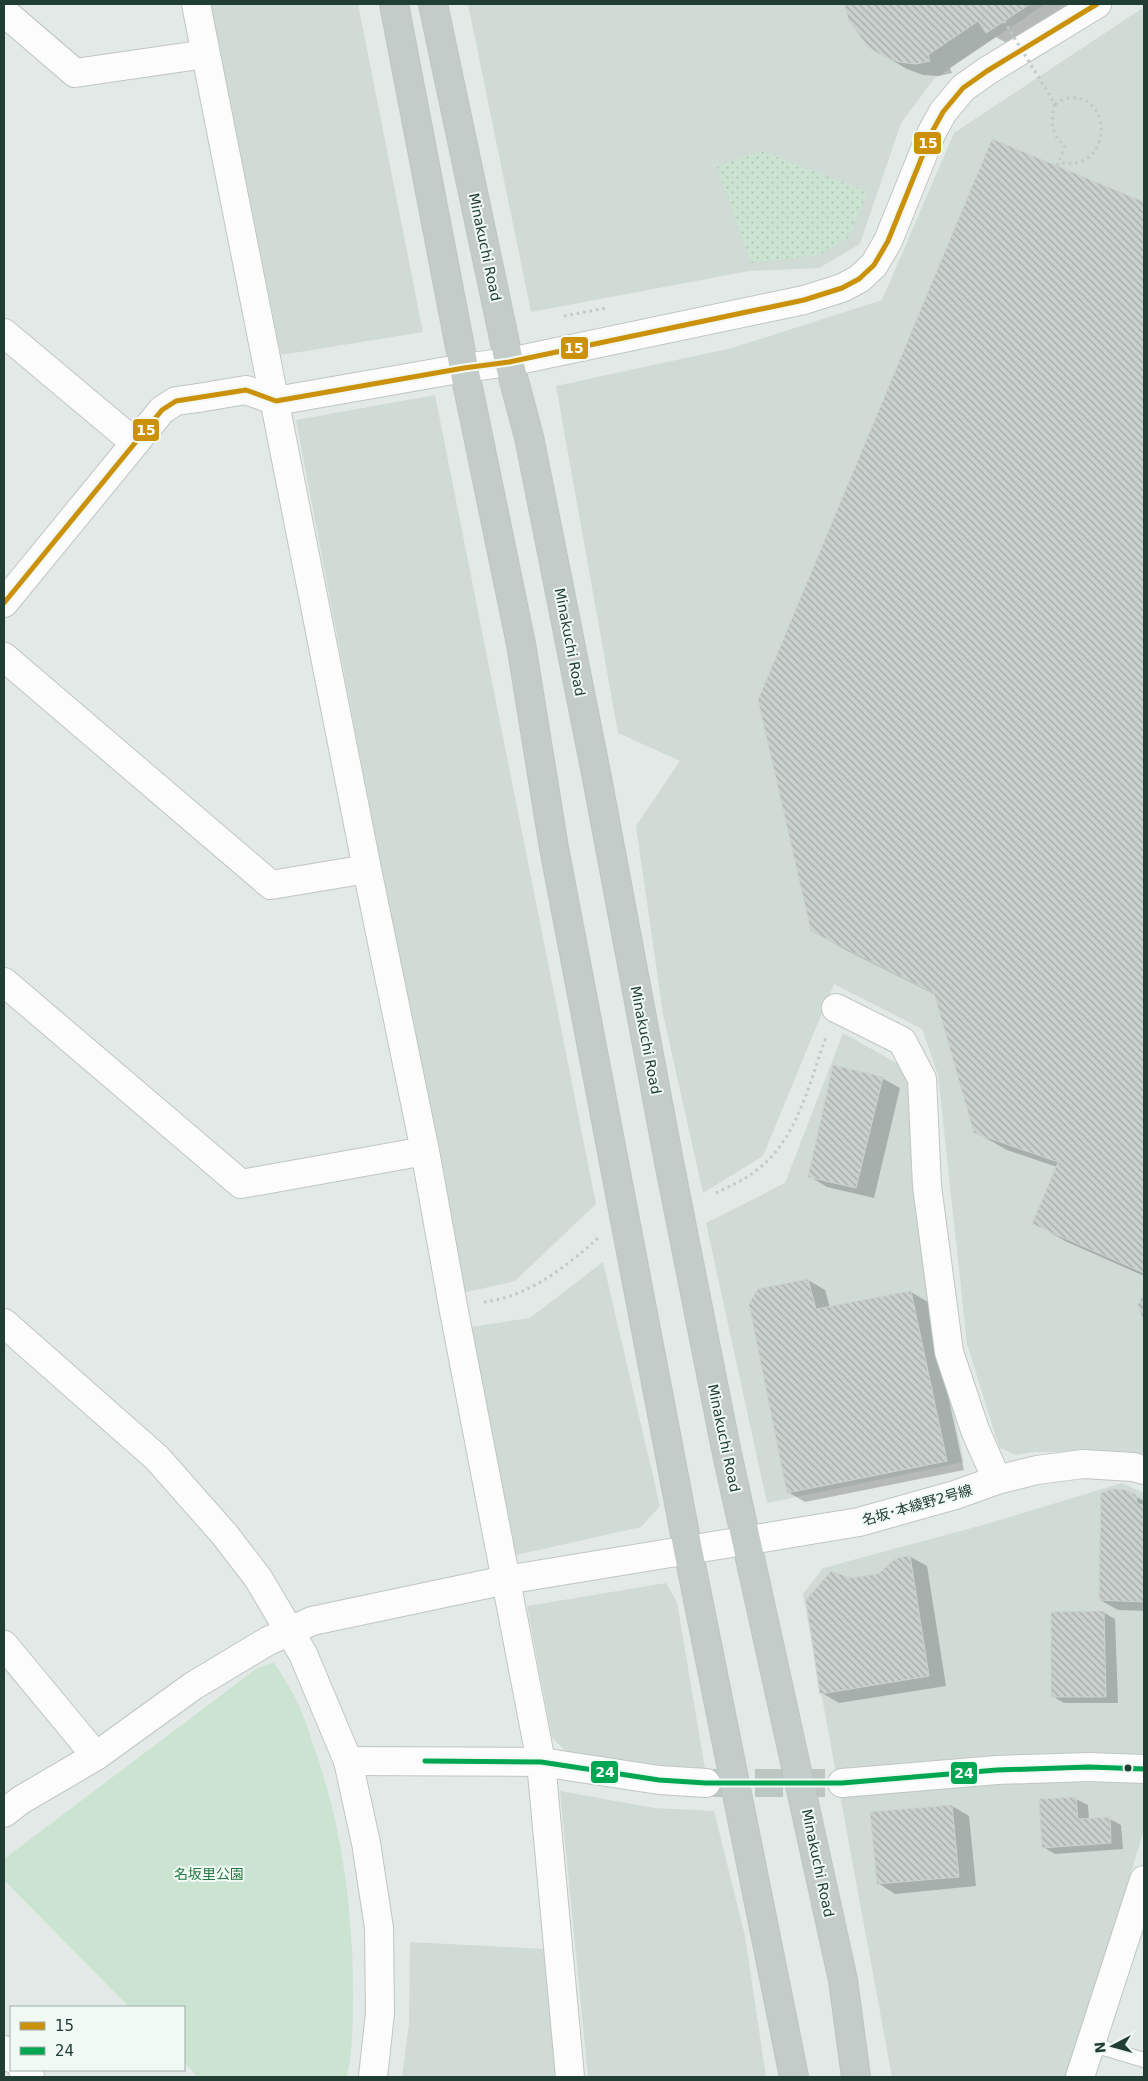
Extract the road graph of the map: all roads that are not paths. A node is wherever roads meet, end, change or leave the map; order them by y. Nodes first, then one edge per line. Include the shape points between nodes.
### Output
1 (196, 4) edge
2 (394, 4) edge
3 (433, 4) edge
4 (1096, 4) edge
5 (4, 12) edge
6 (206, 54) junction
7 (4, 333) edge
8 (509, 362) junction
9 (464, 368) junction
10 (276, 401) junction
11 (134, 442) junction
12 (4, 603) edge
13 (4, 657) edge
14 (367, 869) junction
15 (4, 982) edge
16 (836, 1008) road end
17 (425, 1151) junction
18 (4, 1322) edge
19 (1144, 1470) edge
20 (997, 1480) junction
21 (746, 1541) junction
22 (688, 1550) junction
23 (506, 1580) junction
24 (288, 1630) junction
25 (4, 1645) edge
26 (96, 1756) junction
27 (348, 1761) junction
28 (541, 1762) junction
29 (1144, 1769) edge
30 (706, 1783) tunnel mouth
31 (842, 1783) tunnel mouth
32 (4, 1813) edge
33 (1144, 1880) edge
34 (843, 1980) junction
35 (1090, 2044) junction
36 (1144, 2060) edge
37 (373, 2077) edge
38 (570, 2077) edge
39 (794, 2077) edge
40 (856, 2077) edge
41 (872, 2077) edge
42 (1080, 2077) edge

1 - 6 street
2 - 9 highway
3 - 8 highway, Minakuchi Road
4 - 8 street via 987,71 958,94 932,132 888,241 874,265 859,279 804,300
5 - 6 street via 75,74
6 - 10 street
7 - 11 street
8 - 9 street
8 - 21 highway, Minakuchi Road via 529,437 598,778 672,1176
9 - 10 street
9 - 22 highway via 521,644 554,848
10 - 11 street via 246,390 176,401 162,410
10 - 14 street
11 - 12 street
13 - 14 street via 271,885
14 - 17 street
15 - 17 street via 241,1184
16 - 20 street via 902,1041 922,1079 927,1186 949,1352 975,1430
17 - 23 street
18 - 24 street via 156,1458 253,1571
19 - 20 street, 名坂･本綾野2号線 via 1083,1464 1037,1470
20 - 21 street, 名坂･本綾野2号線 via 859,1522
21 - 22 street, 名坂･本綾野2号線
21 - 34 highway, Minakuchi Road
22 - 23 street, 名坂･本綾野2号線
22 - 39 highway
23 - 24 street, 名坂･本綾野2号線 via 312,1621
23 - 28 street
24 - 26 street, 名坂･本綾野2号線 via 193,1686
24 - 27 street via 303,1654
25 - 26 street
26 - 32 street, 名坂･本綾野2号線 via 20,1800
27 - 28 street
27 - 37 street via 366,1842 379,1928 380,2013
28 - 30 street via 659,1780
28 - 38 street
29 - 31 street via 997,1770
33 - 35 street
34 - 40 highway, Minakuchi Road
34 - 41 highway
35 - 36 lane
35 - 42 street

